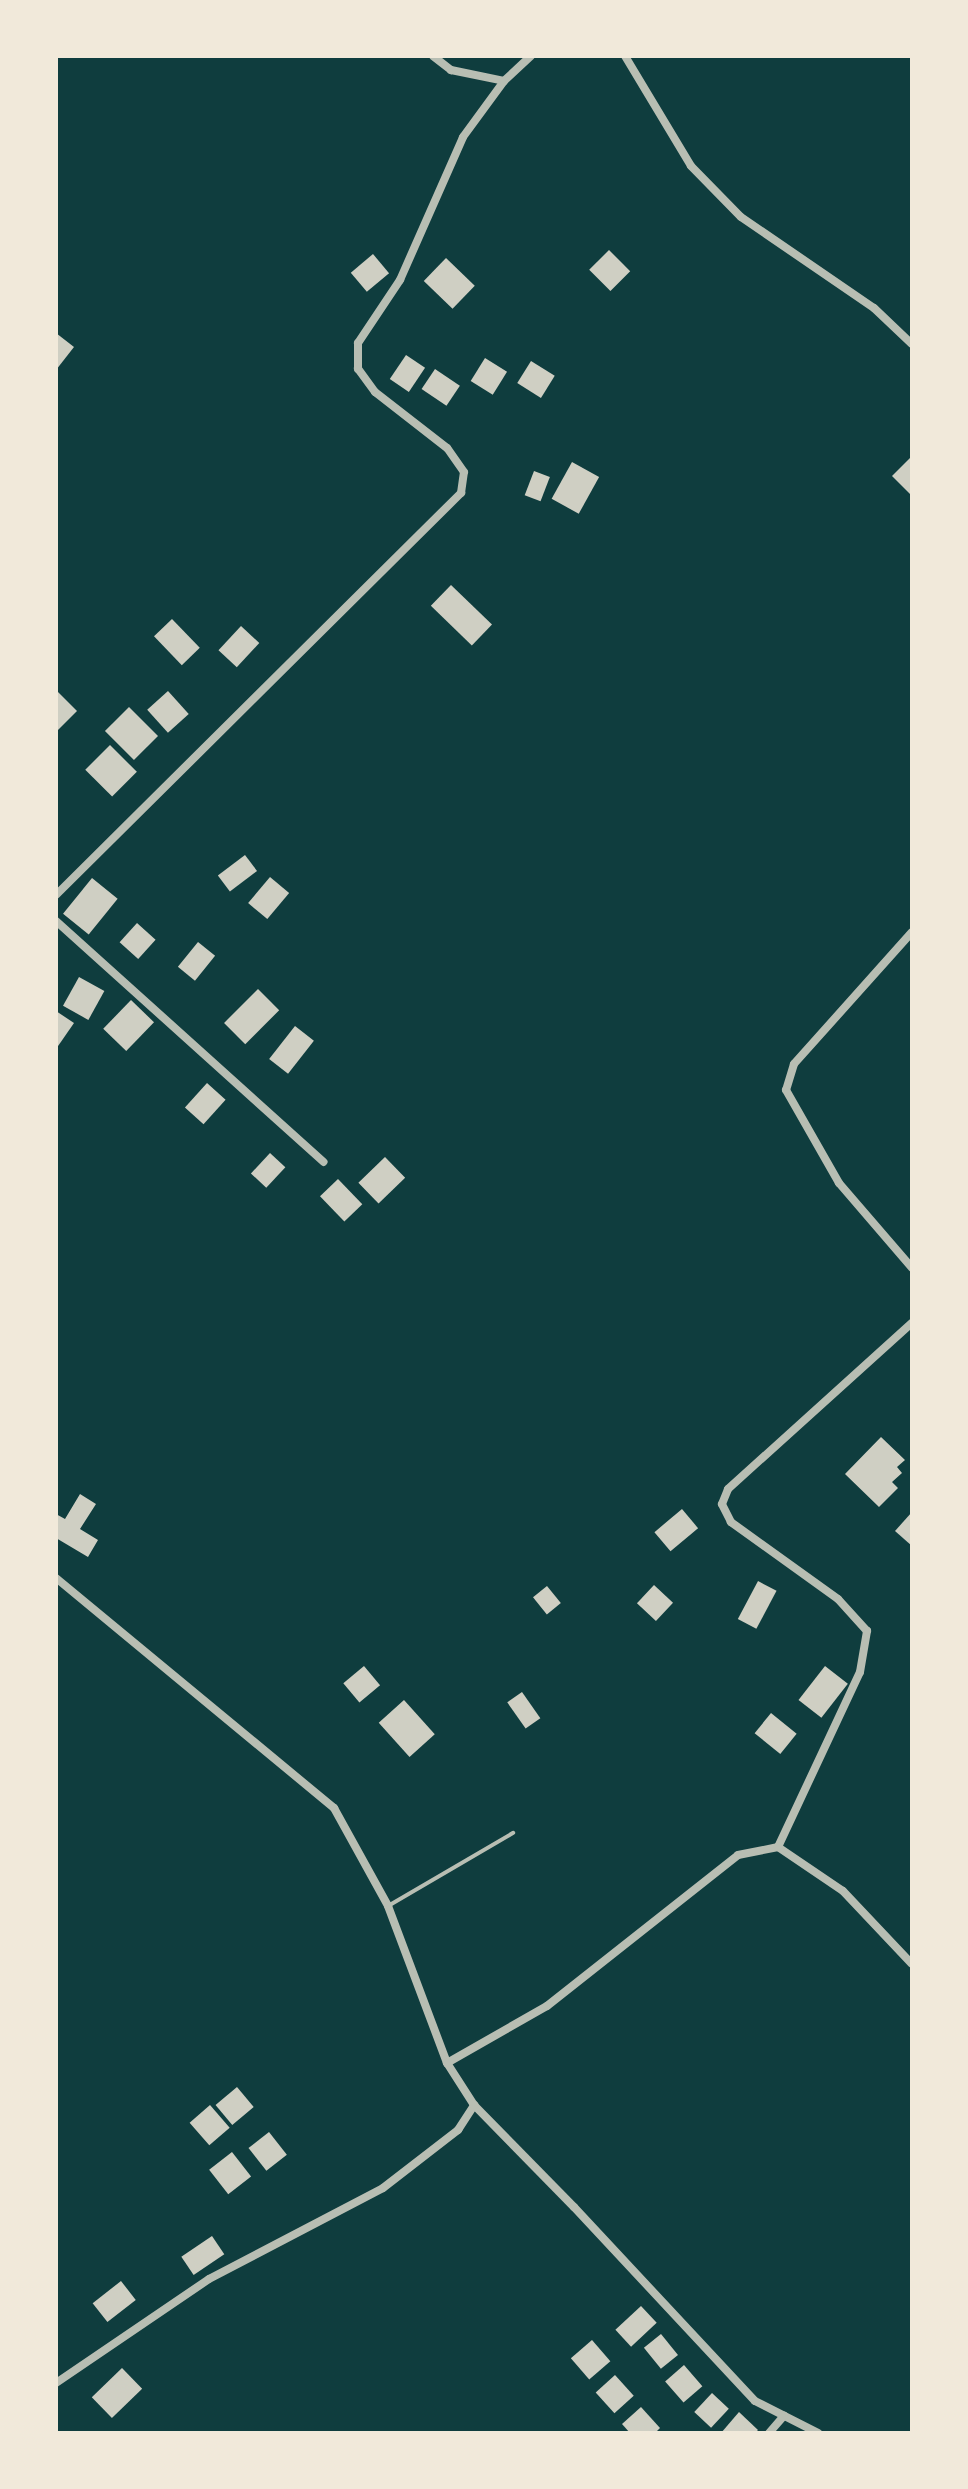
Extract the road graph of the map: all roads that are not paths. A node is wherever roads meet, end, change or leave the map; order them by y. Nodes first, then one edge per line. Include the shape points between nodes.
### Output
1 (433, 56) edge
2 (531, 56) edge
3 (625, 56) edge
4 (504, 81) junction
5 (912, 344) edge
6 (56, 895) edge
7 (56, 921) edge
8 (912, 932) edge
9 (324, 1162) dead end
10 (912, 1268) edge
11 (912, 1323) edge
12 (56, 1578) edge
13 (513, 1833) dead end
14 (778, 1847) junction
15 (388, 1906) junction
16 (912, 1964) edge
17 (447, 2063) junction
18 (474, 2105) junction
19 (56, 2383) edge
20 (784, 2416) junction
21 (769, 2433) edge
22 (818, 2433) edge

1 - 4 street via 451,70
2 - 4 street
3 - 5 street via 691,166 741,217 874,308
4 - 6 street via 463,137 400,280 358,343 358,369 375,392 447,448 464,472 461,493
7 - 9 street
8 - 10 street via 794,1064 786,1090 839,1183
11 - 14 street via 728,1489 722,1504 731,1522 838,1599 867,1631 860,1672
12 - 15 street via 334,1808
13 - 15 lane
14 - 16 street via 843,1891
14 - 17 street via 738,1855 547,2006
15 - 17 street
17 - 18 street
18 - 19 street via 458,2130 383,2188 209,2279
18 - 20 street via 755,2401
20 - 21 street
20 - 22 street

